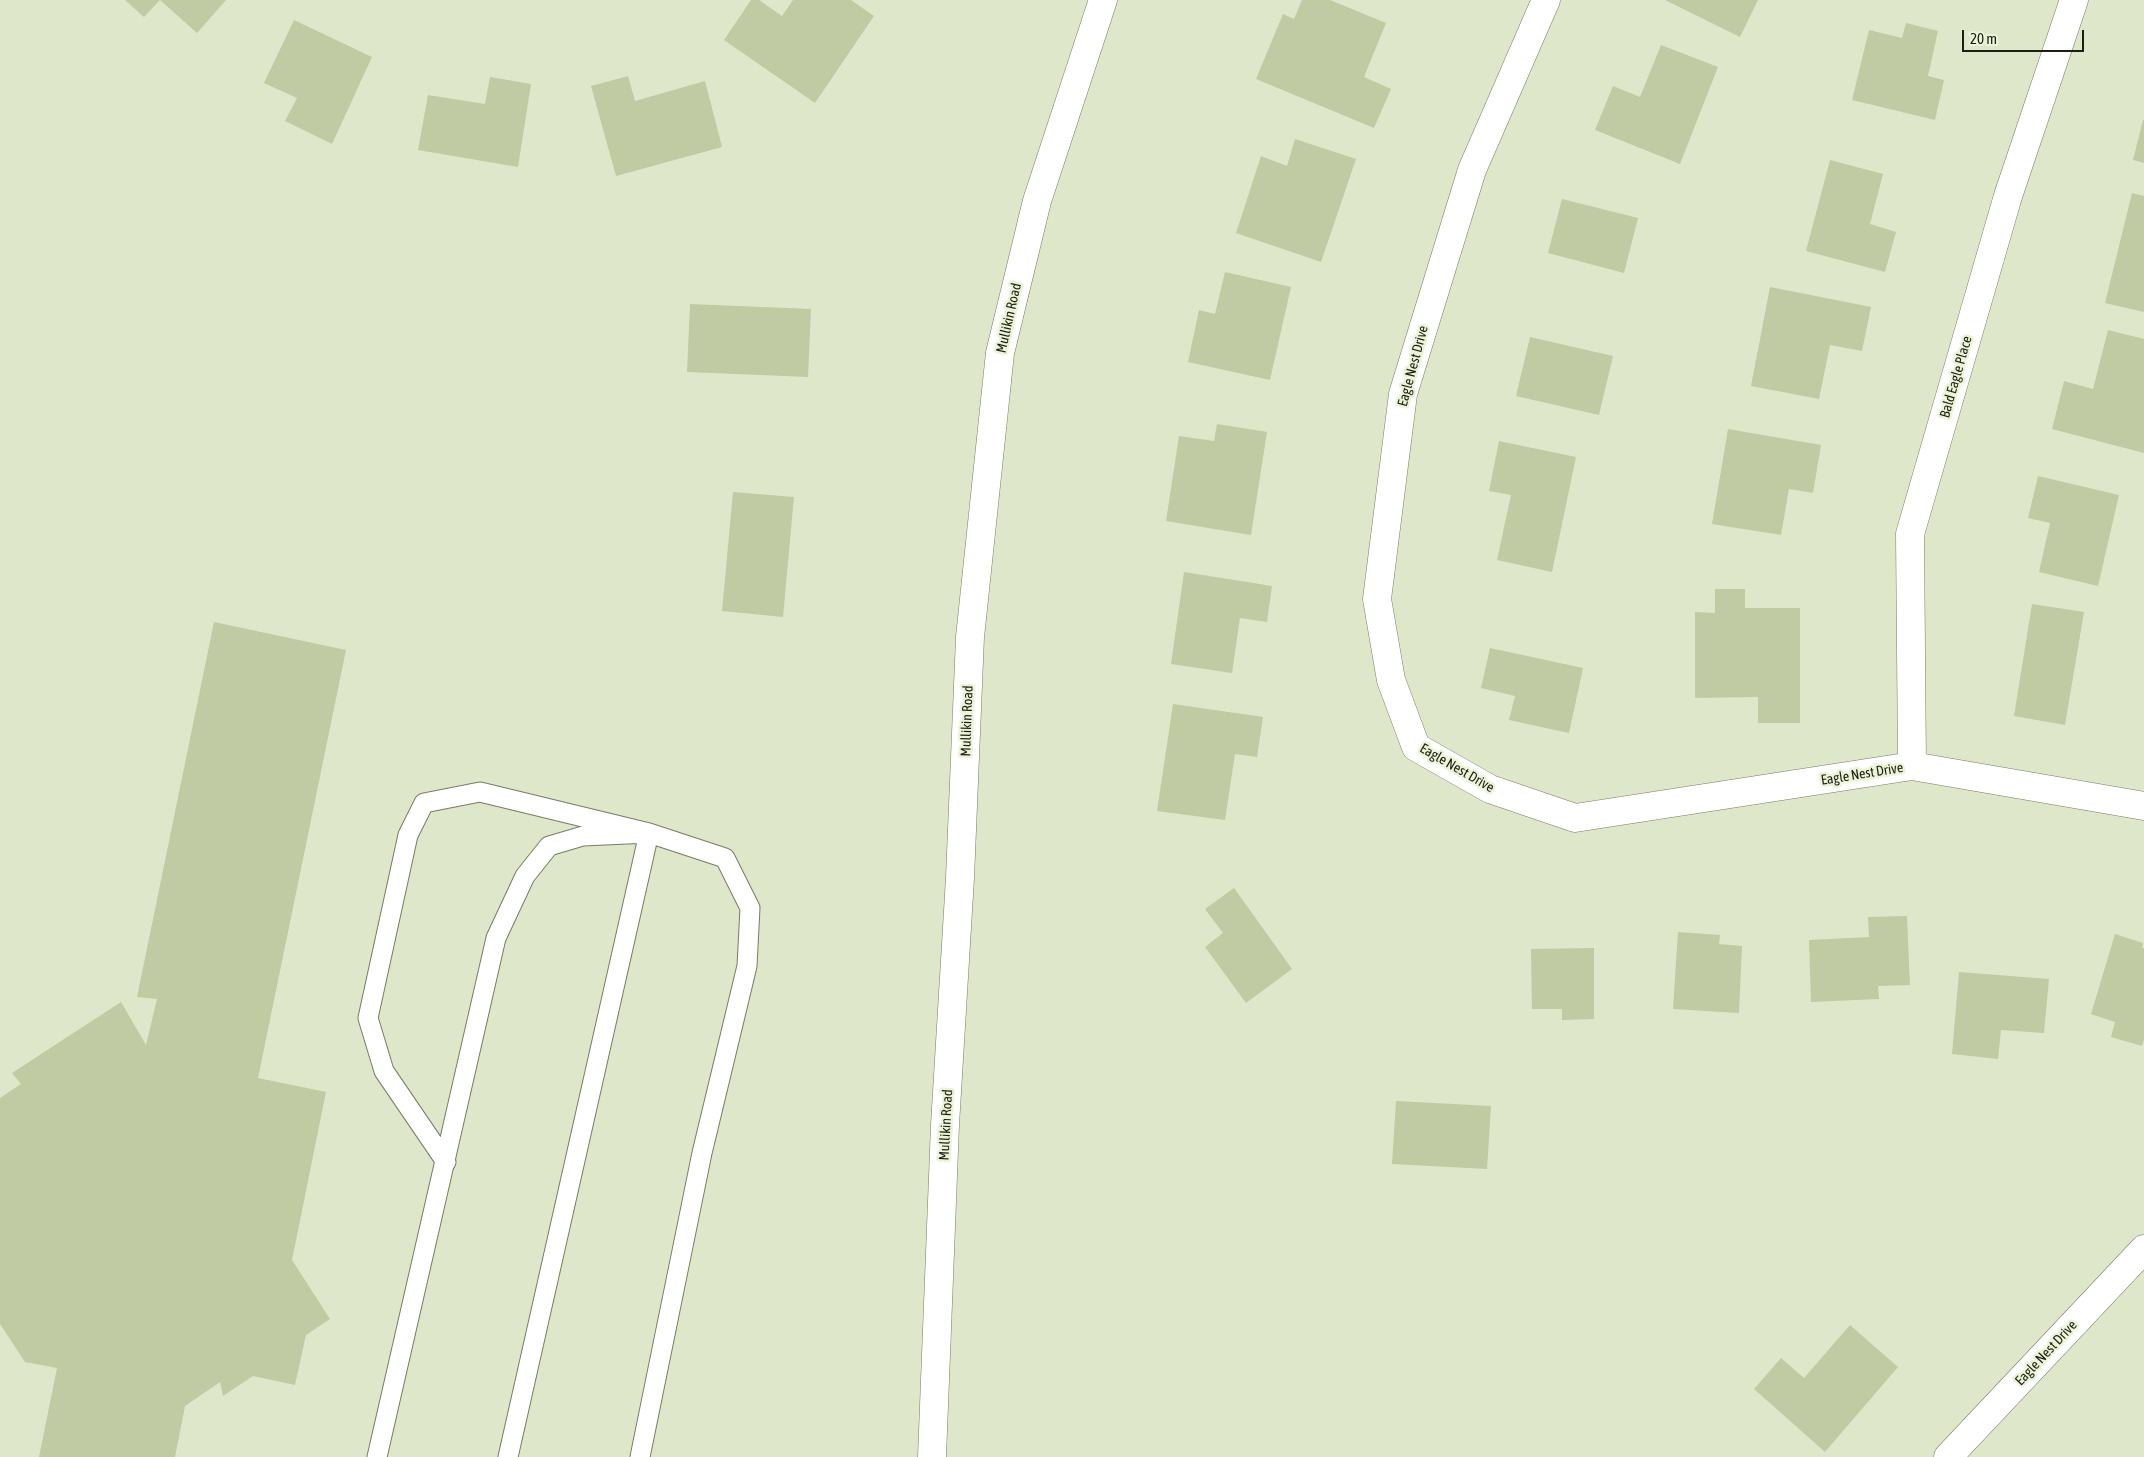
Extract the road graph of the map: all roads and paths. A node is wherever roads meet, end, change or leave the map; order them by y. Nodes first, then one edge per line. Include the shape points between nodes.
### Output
1 (1103, 0) edge
2 (1546, 0) edge
3 (2074, 0) edge
4 (1912, 766) junction
5 (2144, 806) edge
6 (648, 833) junction
7 (446, 1162) junction
8 (2144, 1249) edge
9 (377, 1457) edge
10 (508, 1457) edge
11 (640, 1457) edge
12 (932, 1457) edge
13 (1948, 1457) edge

1 - 12 street, Mullikin Road via 1037,201 1000,353 970,637
2 - 4 street, Eagle Nest Drive via 1472,170 1403,394 1377,600 1391,680 1416,747 1490,789 1575,818
3 - 4 street, Bald Eagle Place via 2008,196 1910,534
4 - 5 street, Eagle Nest Drive
6 - 7 lane via 583,836 549,846 525,876 496,938
6 - 7 lane via 480,792 424,803 408,835 368,1018 384,1071
6 - 10 lane
6 - 11 lane via 725,858 750,908 747,966 702,1153
7 - 9 lane
8 - 13 street, Eagle Nest Drive

